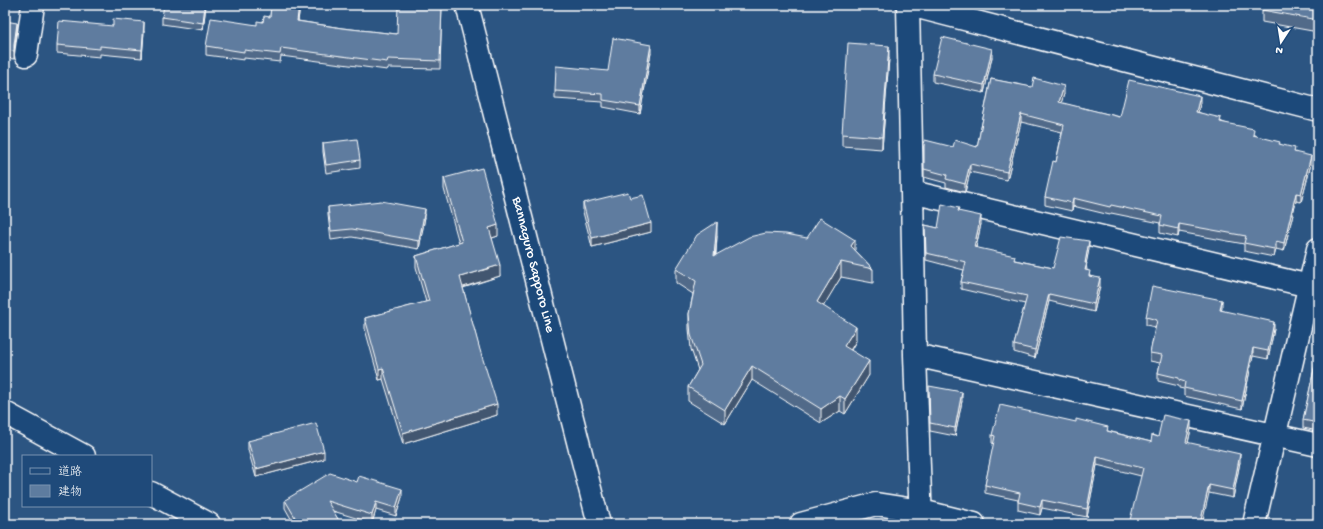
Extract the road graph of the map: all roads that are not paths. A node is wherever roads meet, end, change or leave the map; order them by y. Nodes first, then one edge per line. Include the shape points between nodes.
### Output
1 (33, 5) edge
2 (467, 5) edge
3 (909, 5) edge
4 (26, 55) dead end
5 (1318, 110) edge
6 (912, 192) junction
7 (1318, 249) edge
8 (1314, 287) edge
9 (915, 355) junction
10 (5, 413) edge
11 (1275, 434) junction
12 (1318, 445) edge
13 (82, 455) edge
14 (152, 494) edge
15 (921, 518) edge
16 (209, 524) edge
17 (599, 524) edge
18 (801, 524) edge
19 (974, 524) edge
20 (1254, 524) edge

1 - 4 street
2 - 17 street, Bannaguro Sapporo Line
3 - 5 street
3 - 6 street
6 - 8 street
6 - 9 street
7 - 8 street
8 - 11 street
9 - 11 street
9 - 15 street
10 - 13 street
11 - 12 street
11 - 20 street
14 - 16 street
15 - 18 street via 876,504
15 - 19 street

